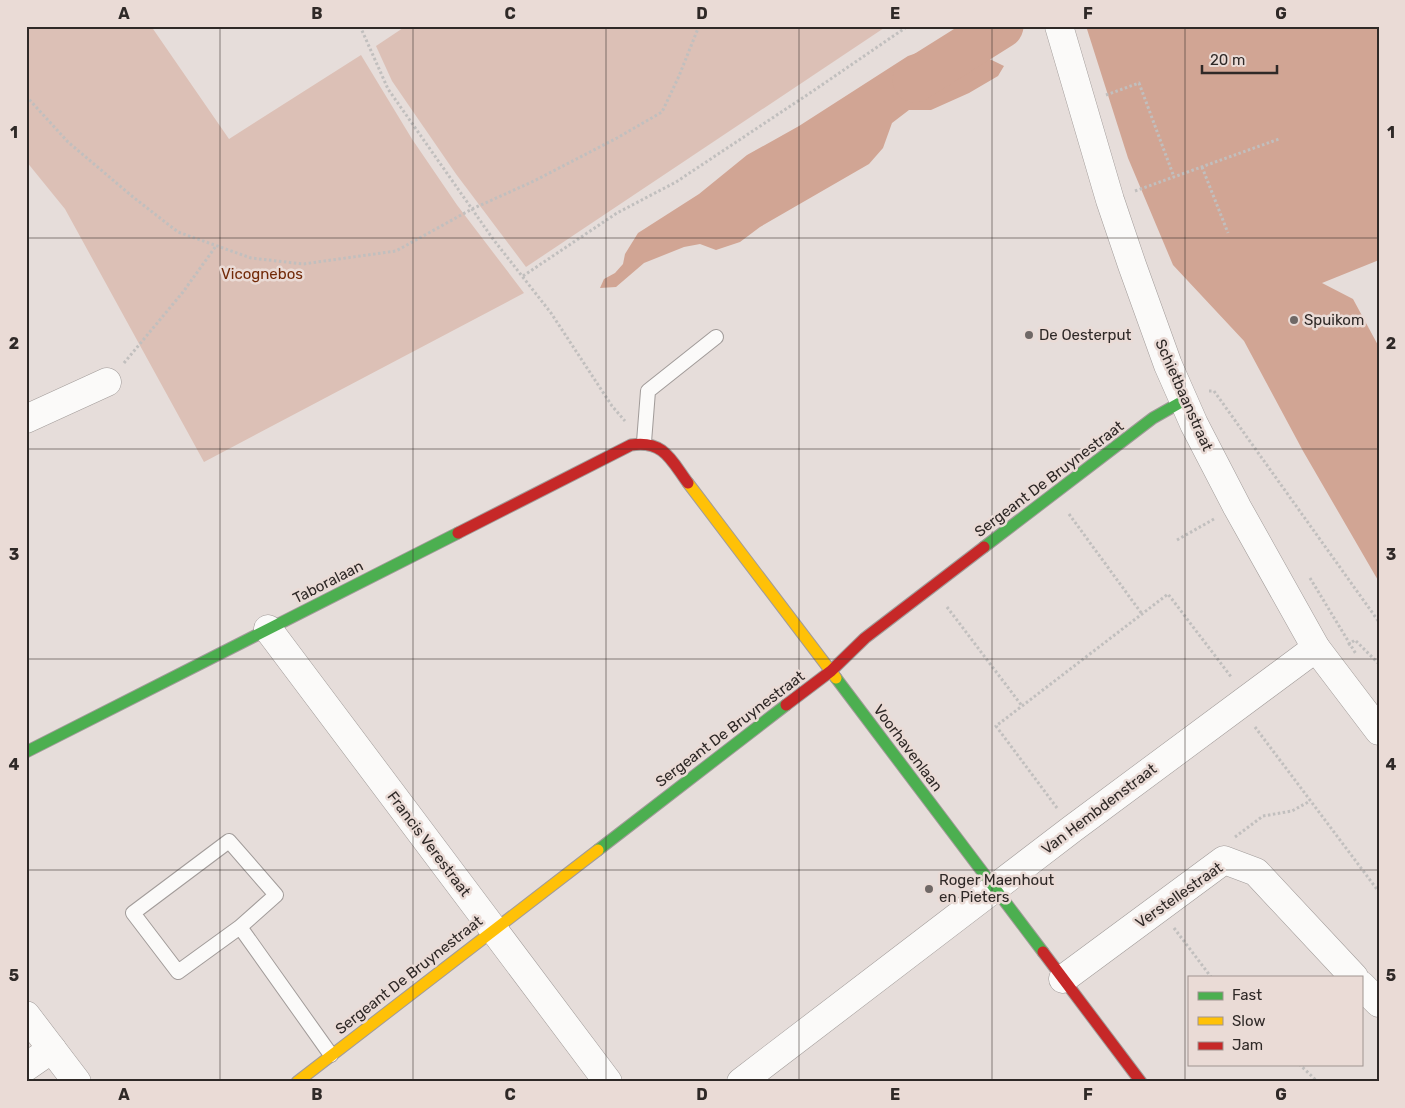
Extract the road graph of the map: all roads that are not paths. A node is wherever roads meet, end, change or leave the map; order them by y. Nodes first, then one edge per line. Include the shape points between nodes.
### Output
1 (1059, 26) edge
2 (716, 337) dead end
3 (108, 382) road end
4 (1183, 401) junction
5 (26, 419) edge
6 (644, 442) junction
7 (268, 629) junction
8 (1316, 648) junction
9 (831, 671) junction
10 (1379, 731) edge
11 (26, 752) edge
12 (995, 887) junction
13 (240, 927) junction
14 (493, 929) junction
15 (1353, 976) edge
16 (1064, 979) junction
17 (1362, 986) edge
18 (1379, 1004) edge
19 (26, 1015) edge
20 (52, 1049) junction
21 (331, 1055) junction
22 (26, 1067) edge
23 (77, 1082) edge
24 (296, 1082) edge
25 (608, 1082) edge
26 (741, 1082) edge
27 (1141, 1082) edge

1 - 4 street, Schietbaanstraat via 1110,200
2 - 6 lane via 648,391
3 - 5 street
4 - 8 street, Schietbaanstraat via 1237,507
4 - 9 street, Sergeant De Bruynestraat via 1153,418 865,638
6 - 7 street, Taboralaan via 631,445
6 - 9 street, Voorhavenlaan via 656,445 667,455
7 - 11 street, Taboralaan
7 - 14 street, Francis Verestraat
8 - 10 street, Schietbaanstraat
8 - 12 street, Van Hembdenstraat
9 - 12 street, Voorhavenlaan
9 - 14 street, Sergeant De Bruynestraat
12 - 16 street, Voorhavenlaan
12 - 26 street, Van Hembdenstraat
13 - 13 lane via 178,972 133,913 229,841 276,895
13 - 21 lane
14 - 21 street, Sergeant De Bruynestraat
14 - 25 street, Francis Verestraat
15 - 16 street, Verstellestraat via 1256,872 1224,860
16 - 27 street, Voorhavenlaan
17 - 18 street
19 - 20 street
20 - 22 street
20 - 23 street
21 - 24 street, Sergeant De Bruynestraat

